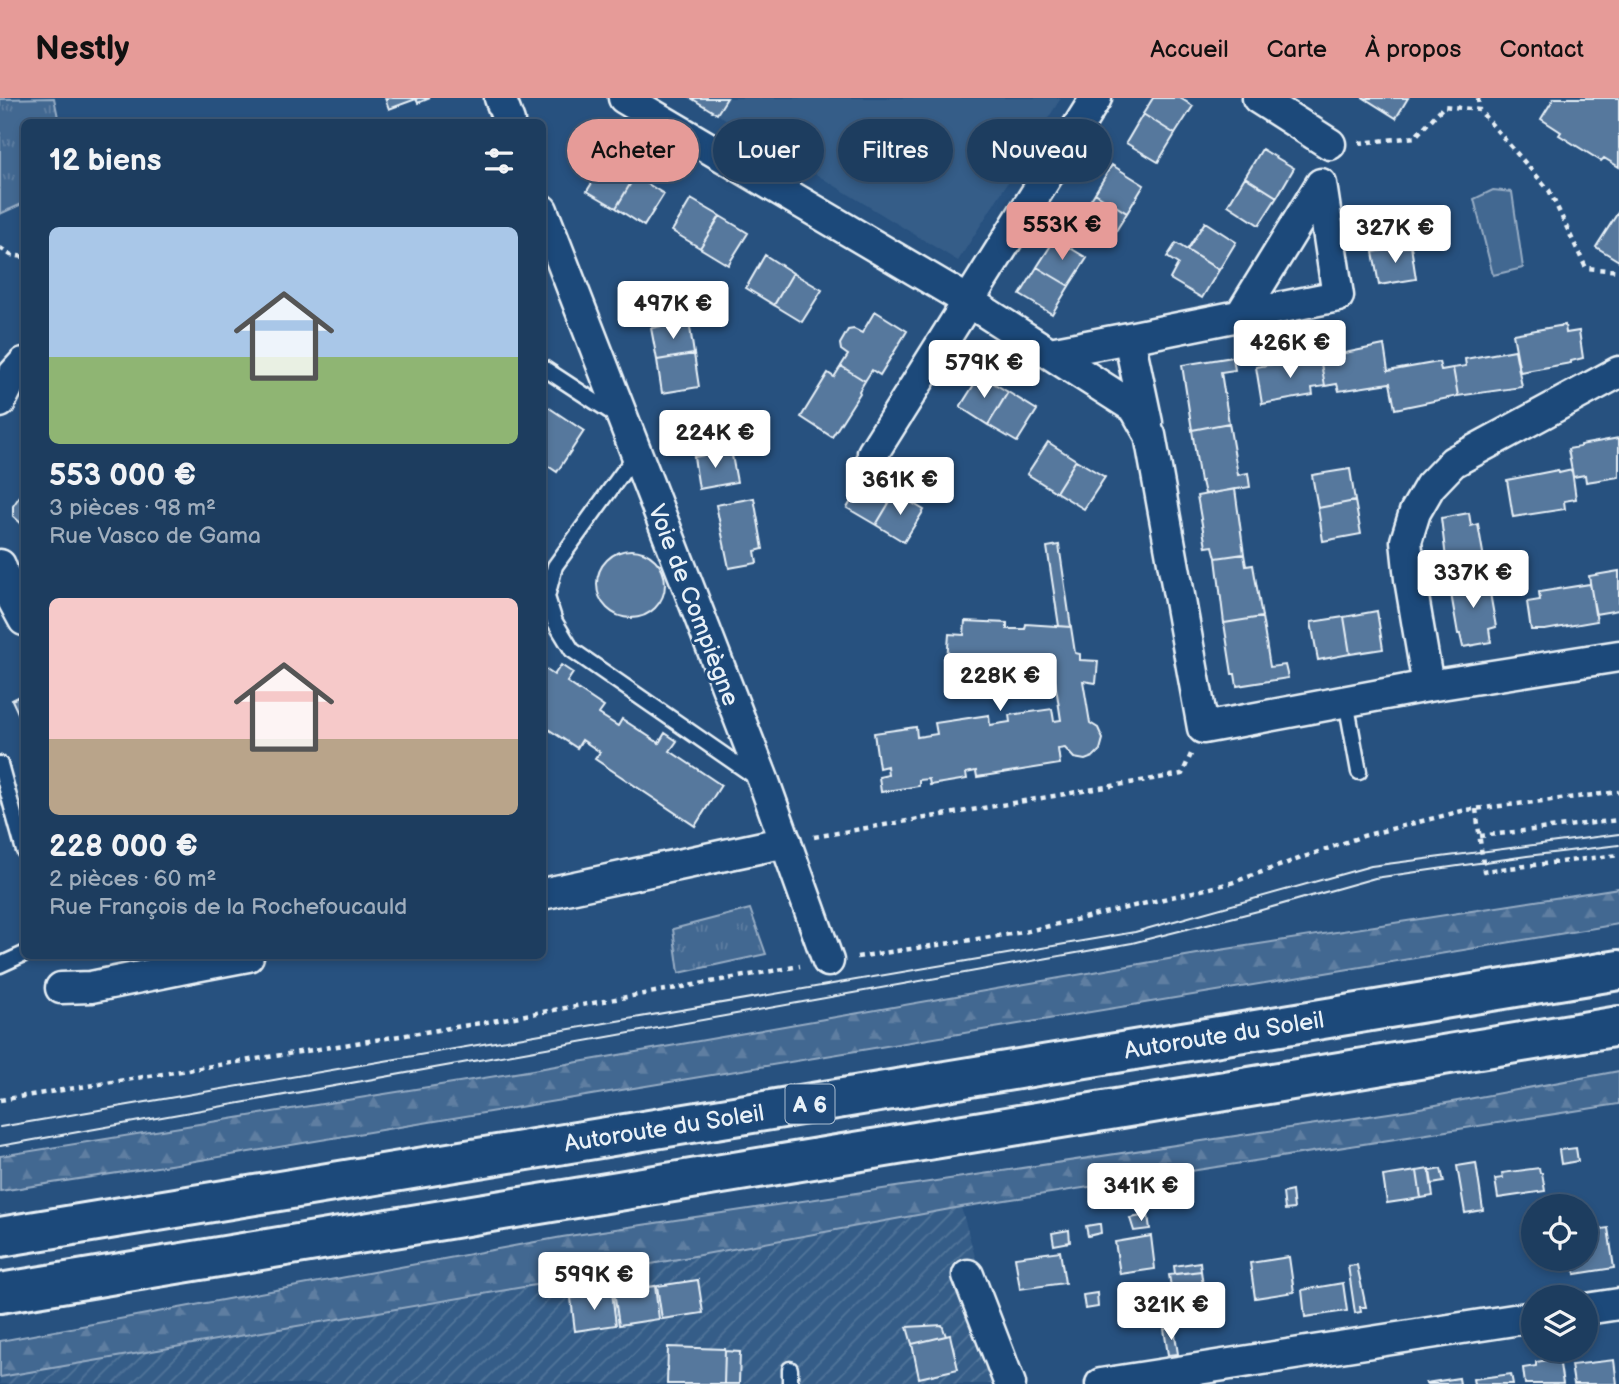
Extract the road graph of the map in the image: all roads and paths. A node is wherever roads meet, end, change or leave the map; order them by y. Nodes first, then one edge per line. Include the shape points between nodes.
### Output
1 (499, 98) edge
2 (624, 98) edge
3 (1096, 98) edge
4 (1258, 98) edge
5 (1478, 98) edge
6 (1479, 110) junction
7 (508, 119) edge
8 (1330, 144) joint
9 (546, 221) edge
10 (0, 248) edge
11 (21, 257) edge
12 (1619, 271) edge
13 (968, 301) junction
14 (1240, 316) dead end
15 (1129, 338) junction
16 (1050, 353) junction
17 (21, 366) edge
18 (546, 370) edge
19 (1619, 372) edge
20 (0, 402) edge
21 (622, 420) junction
22 (1150, 435) junction
23 (873, 453) dead end
24 (636, 454) junction
25 (0, 565) edge
26 (21, 614) edge
27 (1619, 656) edge
28 (1428, 686) junction
29 (1346, 701) junction
30 (1203, 728) junction
31 (0, 764) edge
32 (1359, 772) dead end
33 (764, 782) junction
34 (1476, 809) dead end
35 (1619, 820) edge
36 (1479, 836) junction
37 (21, 840) edge
38 (786, 842) junction
39 (1619, 855) edge
40 (546, 893) edge
41 (21, 955) edge
42 (211, 959) edge
43 (187, 961) edge
44 (828, 961) dead end
45 (0, 965) edge
46 (1619, 970) edge
47 (61, 988) dead end
48 (1619, 1026) edge
49 (0, 1237) edge
50 (968, 1275) dead end
51 (0, 1293) edge
52 (1619, 1304) edge
53 (1598, 1307) edge
54 (1521, 1319) edge
55 (1010, 1384) edge
56 (1101, 1384) edge

1 - 7 street
2 - 13 street
3 - 13 street
4 - 8 street
5 - 6 path
6 - 8 path via 1444,106 1415,137
6 - 12 path via 1549,190 1586,268
9 - 21 street, Voie de Compiègne
10 - 11 path
13 - 16 street
13 - 23 street
14 - 15 street
15 - 16 street
15 - 22 street
16 - 22 street via 1136,408
17 - 20 street
18 - 21 lane
19 - 28 street via 1453,462 1430,486 1406,541
21 - 24 street, Voie de Compiègne
22 - 30 street
24 - 33 street, Voie de Compiègne
24 - 33 lane via 555,566 547,597 555,622 572,650
25 - 26 street
27 - 28 street
28 - 29 street
29 - 30 street
29 - 32 lane
30 - 38 path via 1182,774
31 - 37 lane
33 - 38 street, Voie de Compiègne
34 - 36 path
35 - 36 path
36 - 39 path via 1483,871
38 - 40 street
38 - 44 street, Voie de Compiègne
41 - 45 lane
42 - 43 street
43 - 47 street via 91,987
46 - 49 highway, Autoroute du Soleil / A 6
48 - 51 highway, A 6
50 - 55 street
52 - 53 street
54 - 56 street

